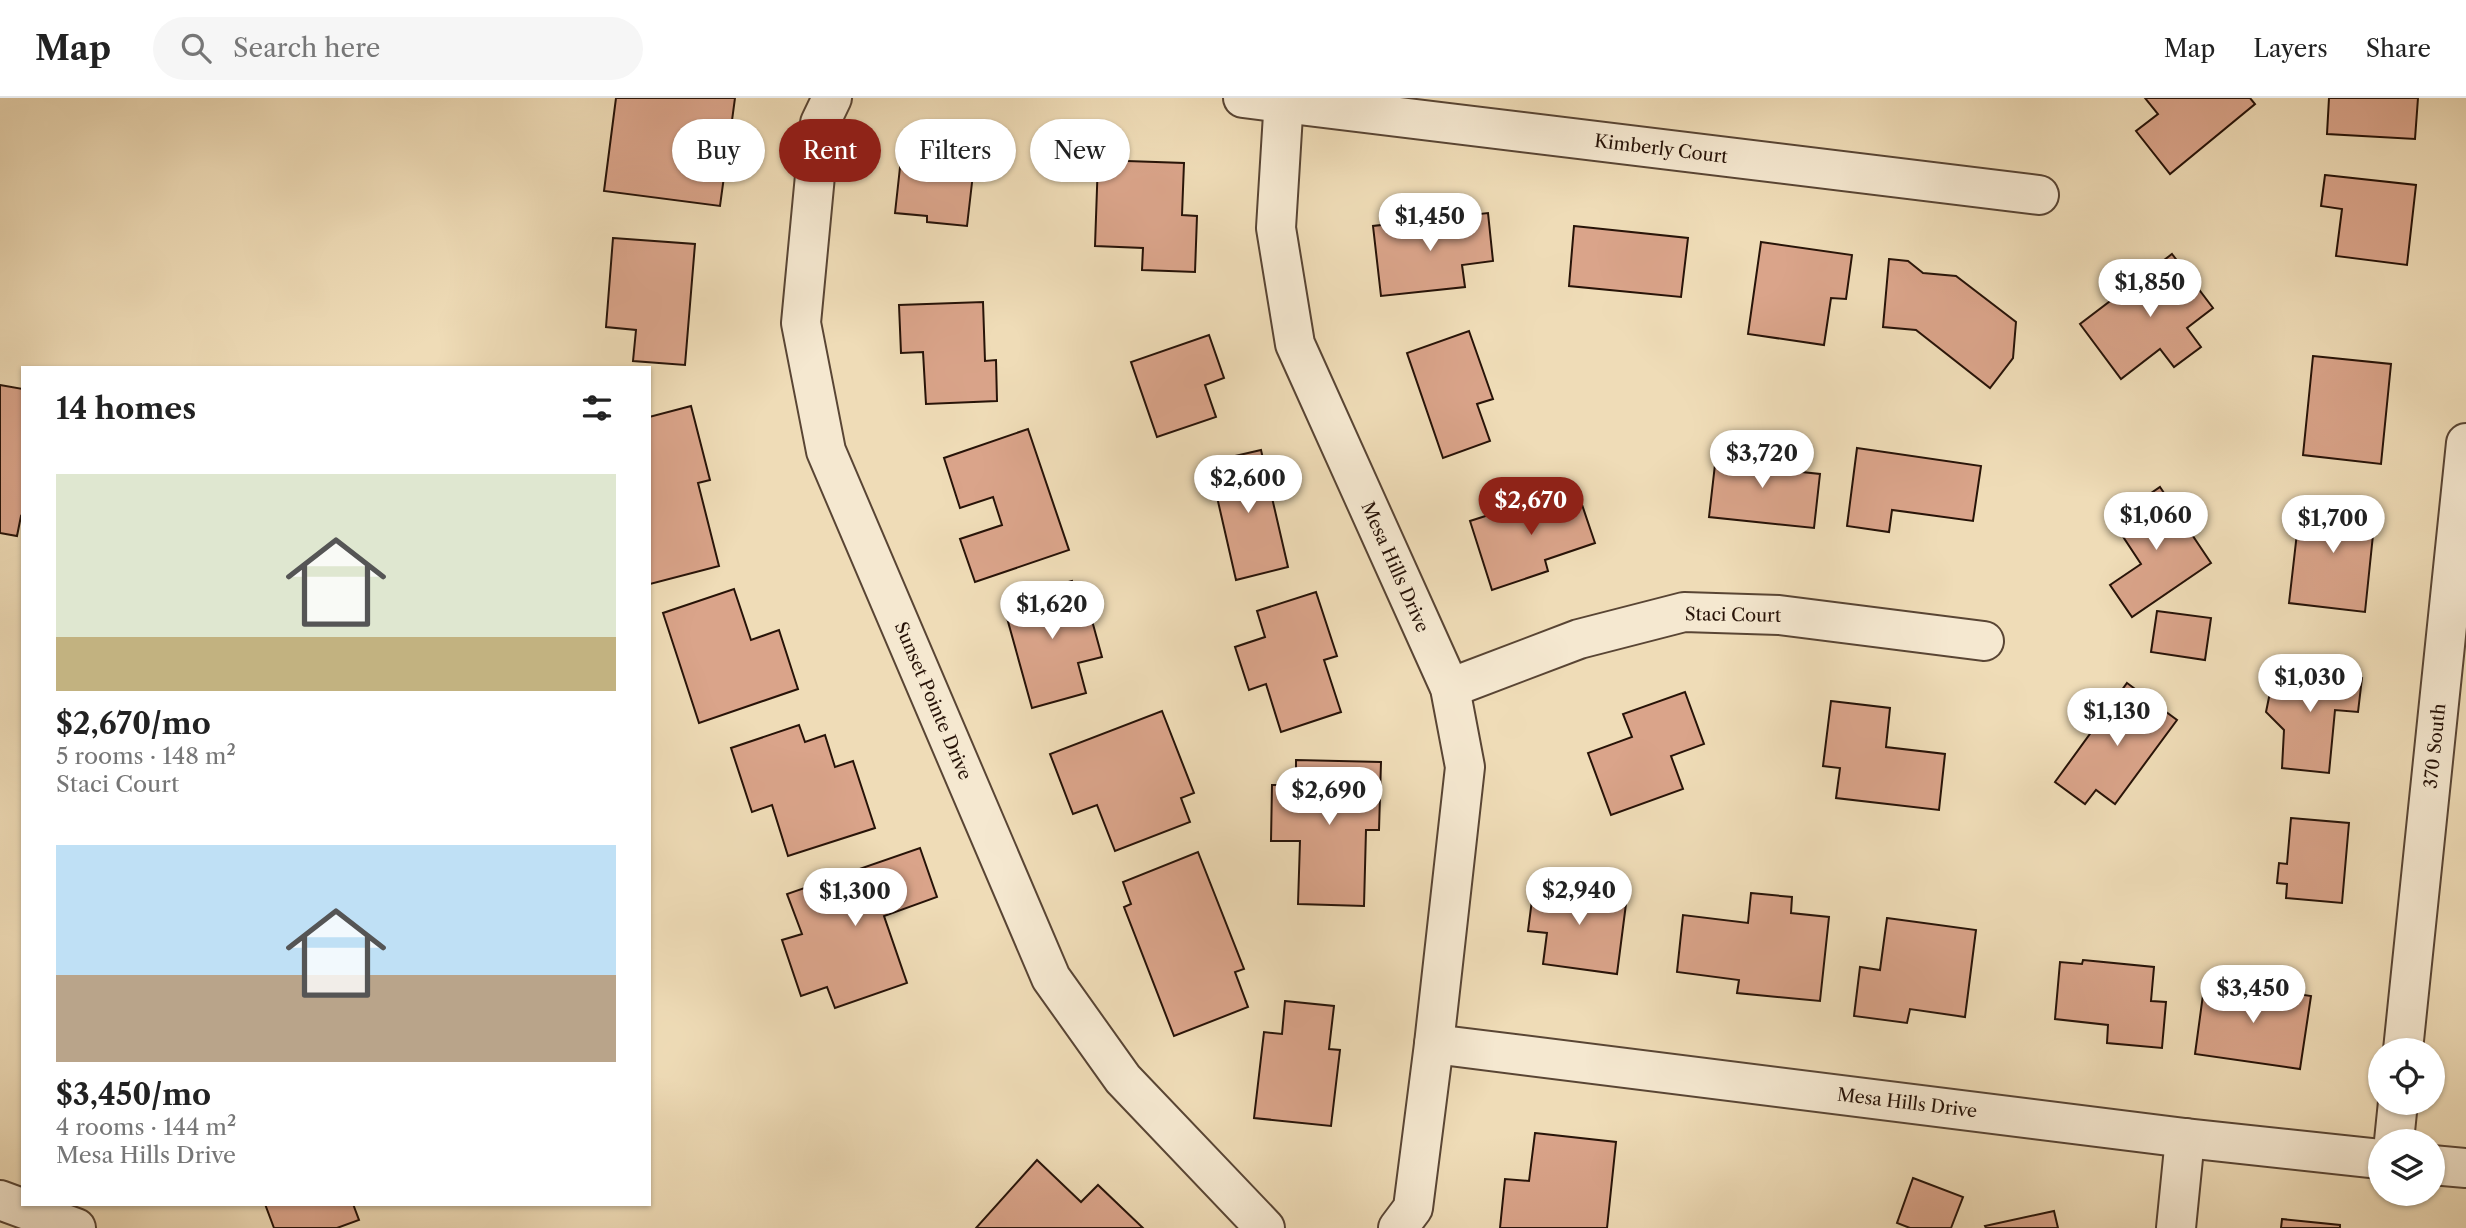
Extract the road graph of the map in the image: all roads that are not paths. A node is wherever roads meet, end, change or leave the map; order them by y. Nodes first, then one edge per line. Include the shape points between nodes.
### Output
1 (832, 98) edge
2 (1242, 98) edge
3 (1283, 100) edge
4 (2039, 195) dead end
5 (2466, 443) edge
6 (1984, 641) dead end
7 (1450, 688) junction
8 (2404, 1038) edge
9 (1434, 1044) junction
10 (2185, 1138) junction
11 (2368, 1158) edge
12 (2445, 1166) edge
13 (2466, 1168) edge
14 (0, 1200) edge
15 (76, 1228) edge
16 (1265, 1228) edge
17 (1398, 1228) edge
18 (2176, 1228) edge

1 - 16 street, Sunset Pointe Drive via 820,123 801,323 826,451 1051,978 1123,1079
2 - 3 street
3 - 4 street, Kimberly Court
3 - 7 street, Mesa Hills Drive via 1276,228 1295,344
5 - 8 street, 370 South
6 - 7 street, Staci Court via 1779,615 1684,612 1579,639
7 - 9 street, Mesa Hills Drive via 1465,767
9 - 10 street, Mesa Hills Drive
9 - 17 street, Mesa Hills Drive via 1413,1208
10 - 11 street, Mesa Hills Drive
10 - 18 street
12 - 13 street
14 - 15 street

